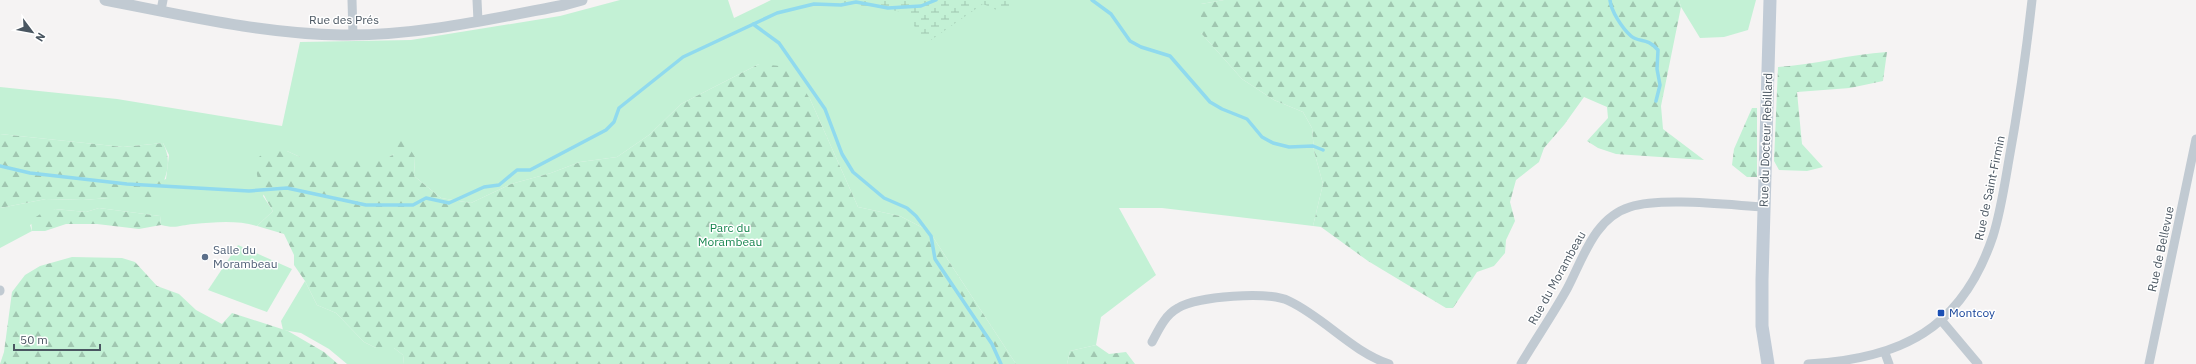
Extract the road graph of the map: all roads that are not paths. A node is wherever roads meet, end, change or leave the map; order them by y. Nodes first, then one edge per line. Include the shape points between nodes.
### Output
1 (106, 0) edge
2 (352, 0) edge
3 (477, 0) edge
4 (582, 0) edge
5 (1770, 0) edge
6 (2032, 0) edge
7 (162, 5) edge
8 (478, 21) junction
9 (353, 35) junction
10 (2196, 139) edge
11 (1764, 207) junction
12 (1941, 320) junction
13 (1152, 342) dead end
14 (1885, 353) junction
15 (1389, 364) edge
16 (1521, 364) edge
17 (1768, 364) edge
18 (1808, 364) edge
19 (1889, 364) edge
20 (1978, 364) edge
21 (2149, 364) edge

1 - 7 street, Rue des Prés
2 - 9 street
3 - 8 street
4 - 8 street, Rue des Prés
5 - 11 main road, Rue du Docteur Rebillard
6 - 12 street, Rue de Saint-Firmin via 2015,126 1993,234 1986,256 1969,289
7 - 9 street, Rue des Prés via 291,33
8 - 9 street, Rue des Prés via 396,33
10 - 21 street, Rue de Bellevue
11 - 16 street, Rue du Morambeau via 1652,203 1631,206 1609,218 1589,242 1567,288
11 - 17 main road, Rue du Docteur Rebillard via 1762,326
12 - 14 street, Rue de Saint-Firmin via 1916,339
12 - 20 street
13 - 15 street via 1169,314 1194,301 1274,296 1299,306 1363,352
14 - 18 street, Rue de Saint-Firmin via 1842,362
14 - 19 street

